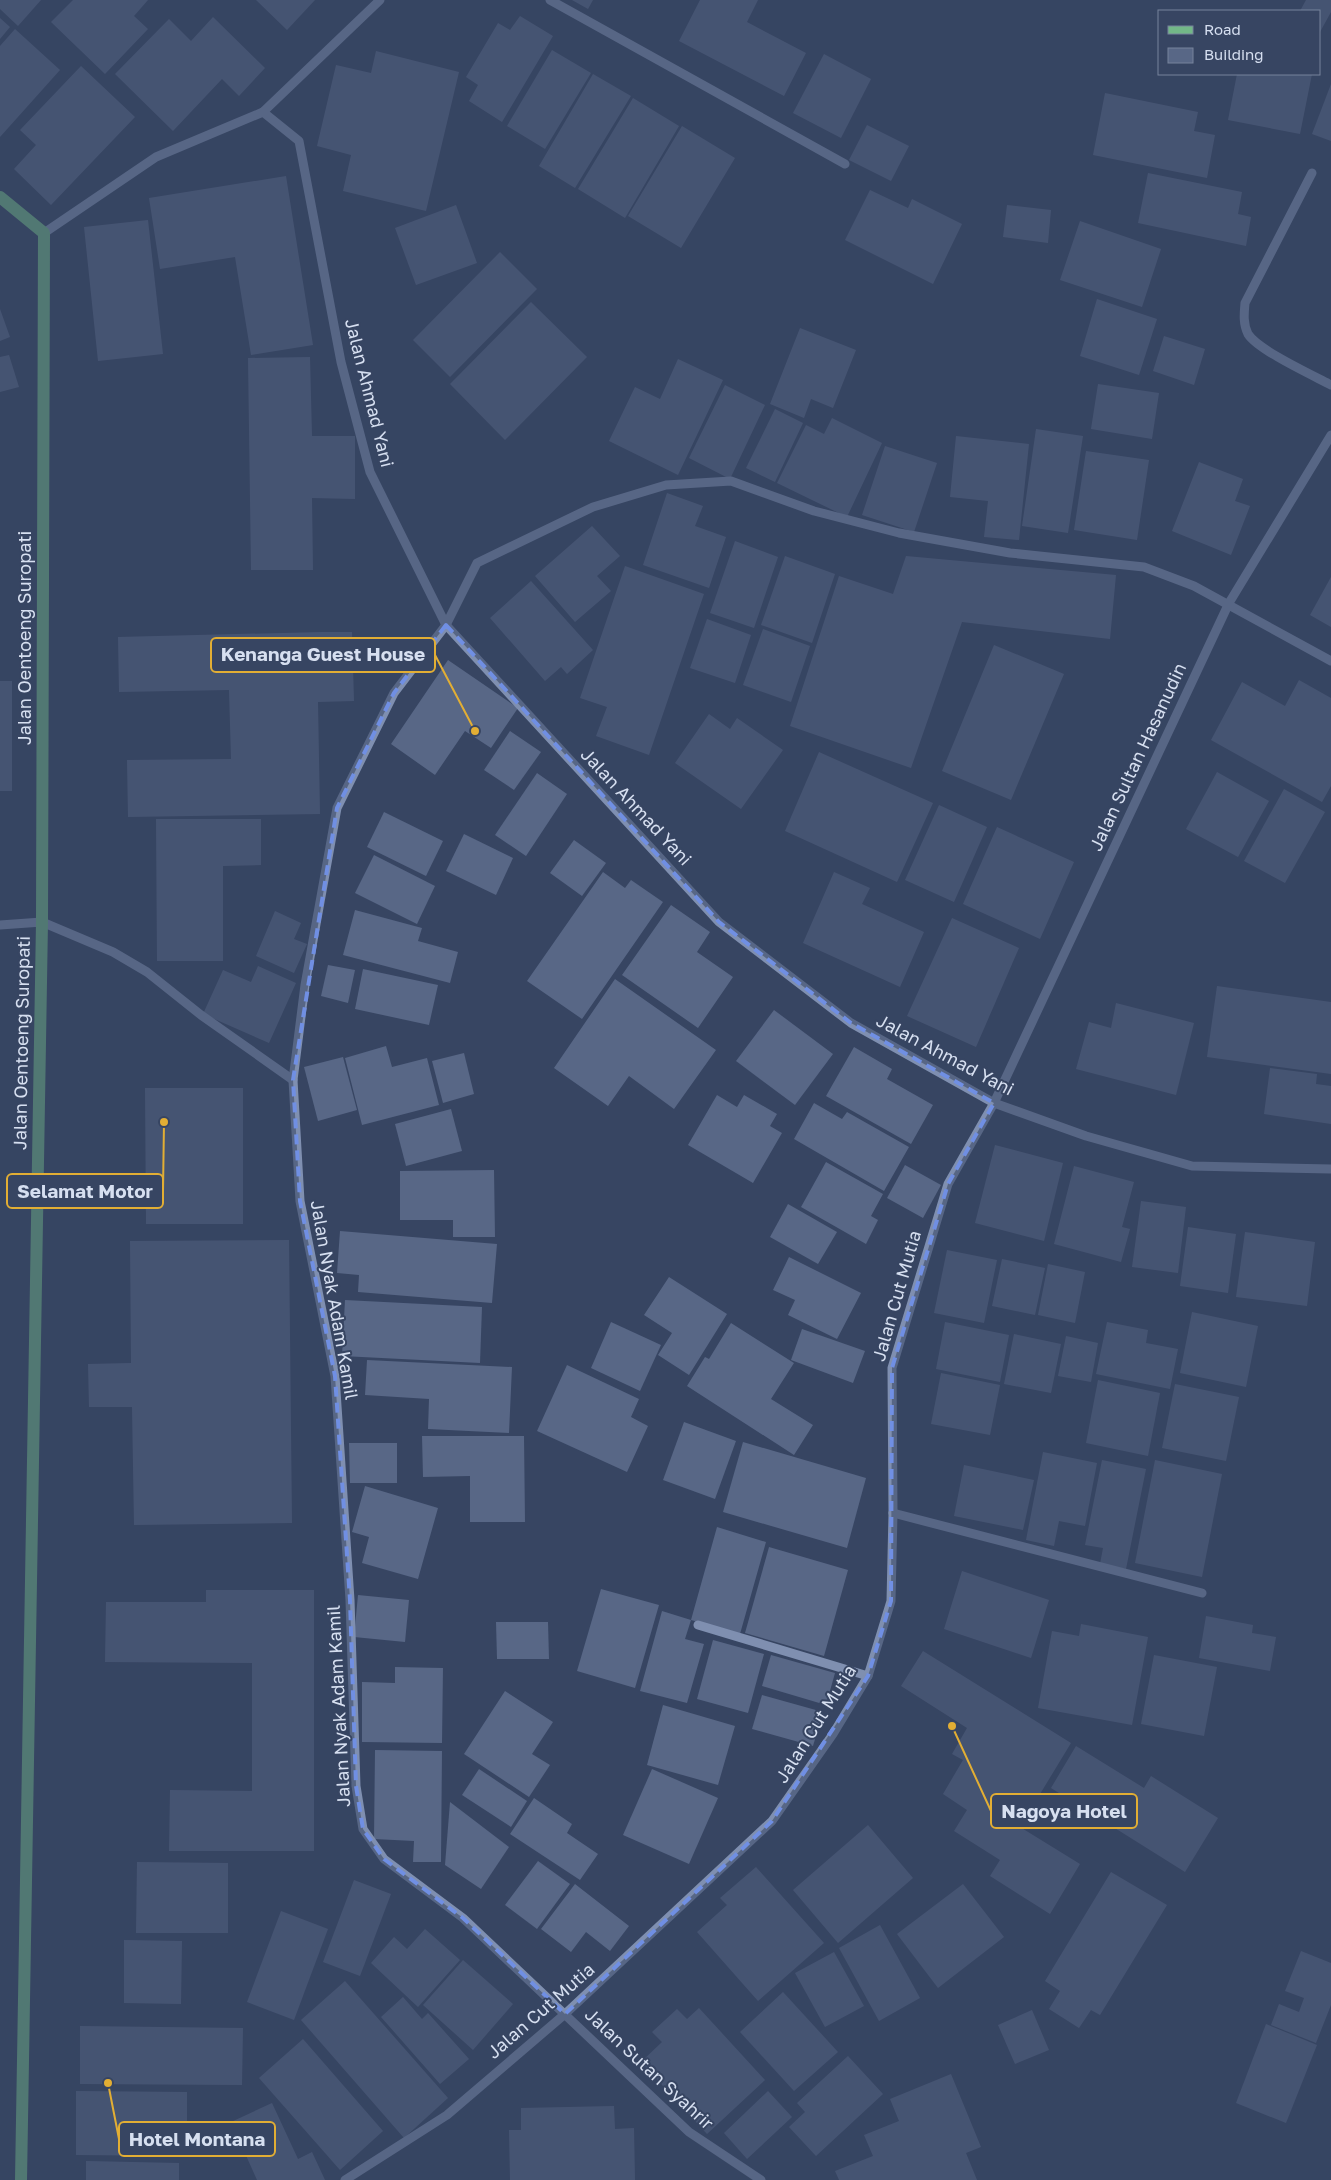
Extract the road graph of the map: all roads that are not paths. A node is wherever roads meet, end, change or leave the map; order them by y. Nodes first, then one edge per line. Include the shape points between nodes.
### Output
1 (380, 0) edge
2 (550, 0) edge
3 (263, 112) junction
4 (845, 164) dead end
5 (1312, 174) dead end
6 (0, 197) edge
7 (44, 233) junction
8 (1331, 385) edge
9 (1331, 435) edge
10 (1229, 603) junction
11 (446, 625) junction
12 (1331, 661) edge
13 (42, 922) junction
14 (0, 925) edge
15 (293, 1080) junction
16 (994, 1103) junction
17 (1331, 1169) edge
18 (893, 1513) junction
19 (1202, 1593) dead end
20 (698, 1625) dead end
21 (868, 1676) junction
22 (565, 2014) junction
23 (21, 2180) edge
24 (345, 2180) edge
25 (761, 2180) edge

1 - 3 street
2 - 4 street
3 - 7 street via 156,157
3 - 11 street, Jalan Ahmad Yani via 299,141 341,362 370,472
5 - 8 street via 1245,303 1243,319 1248,334 1259,345
6 - 7 main road
7 - 13 main road, Jalan Oentoeng Suropati
9 - 10 street, Jalan Sultan Hasanudin
10 - 11 street, Jalan Nyak Adam Kamil via 1144,567 1010,553 899,534 814,511 731,481 666,484 593,507 477,563
10 - 12 street, Jalan Nyak Adam Kamil
10 - 16 street, Jalan Sultan Hasanudin
11 - 15 street, Jalan Nyak Adam Kamil via 394,693 337,808 305,985
11 - 16 street, Jalan Ahmad Yani via 719,922 852,1022
13 - 14 street
13 - 15 street via 113,952 147,972 201,1016
13 - 23 main road, Jalan Oentoeng Suropati
15 - 22 street, Jalan Nyak Adam Kamil via 300,1201 335,1376 350,1600 356,1786 363,1829 384,1859 463,1918
16 - 17 street, Jalan Ahmad Yani via 1086,1136 1192,1166
16 - 18 street, Jalan Cut Mutia via 948,1184 892,1368
18 - 19 street
18 - 21 street, Jalan Cut Mutia via 891,1601
20 - 21 street
21 - 22 street, Jalan Cut Mutia via 833,1734 772,1821
22 - 24 street, Jalan Cut Mutia via 447,2115
22 - 25 street, Jalan Sutan Syahrir via 689,2132

